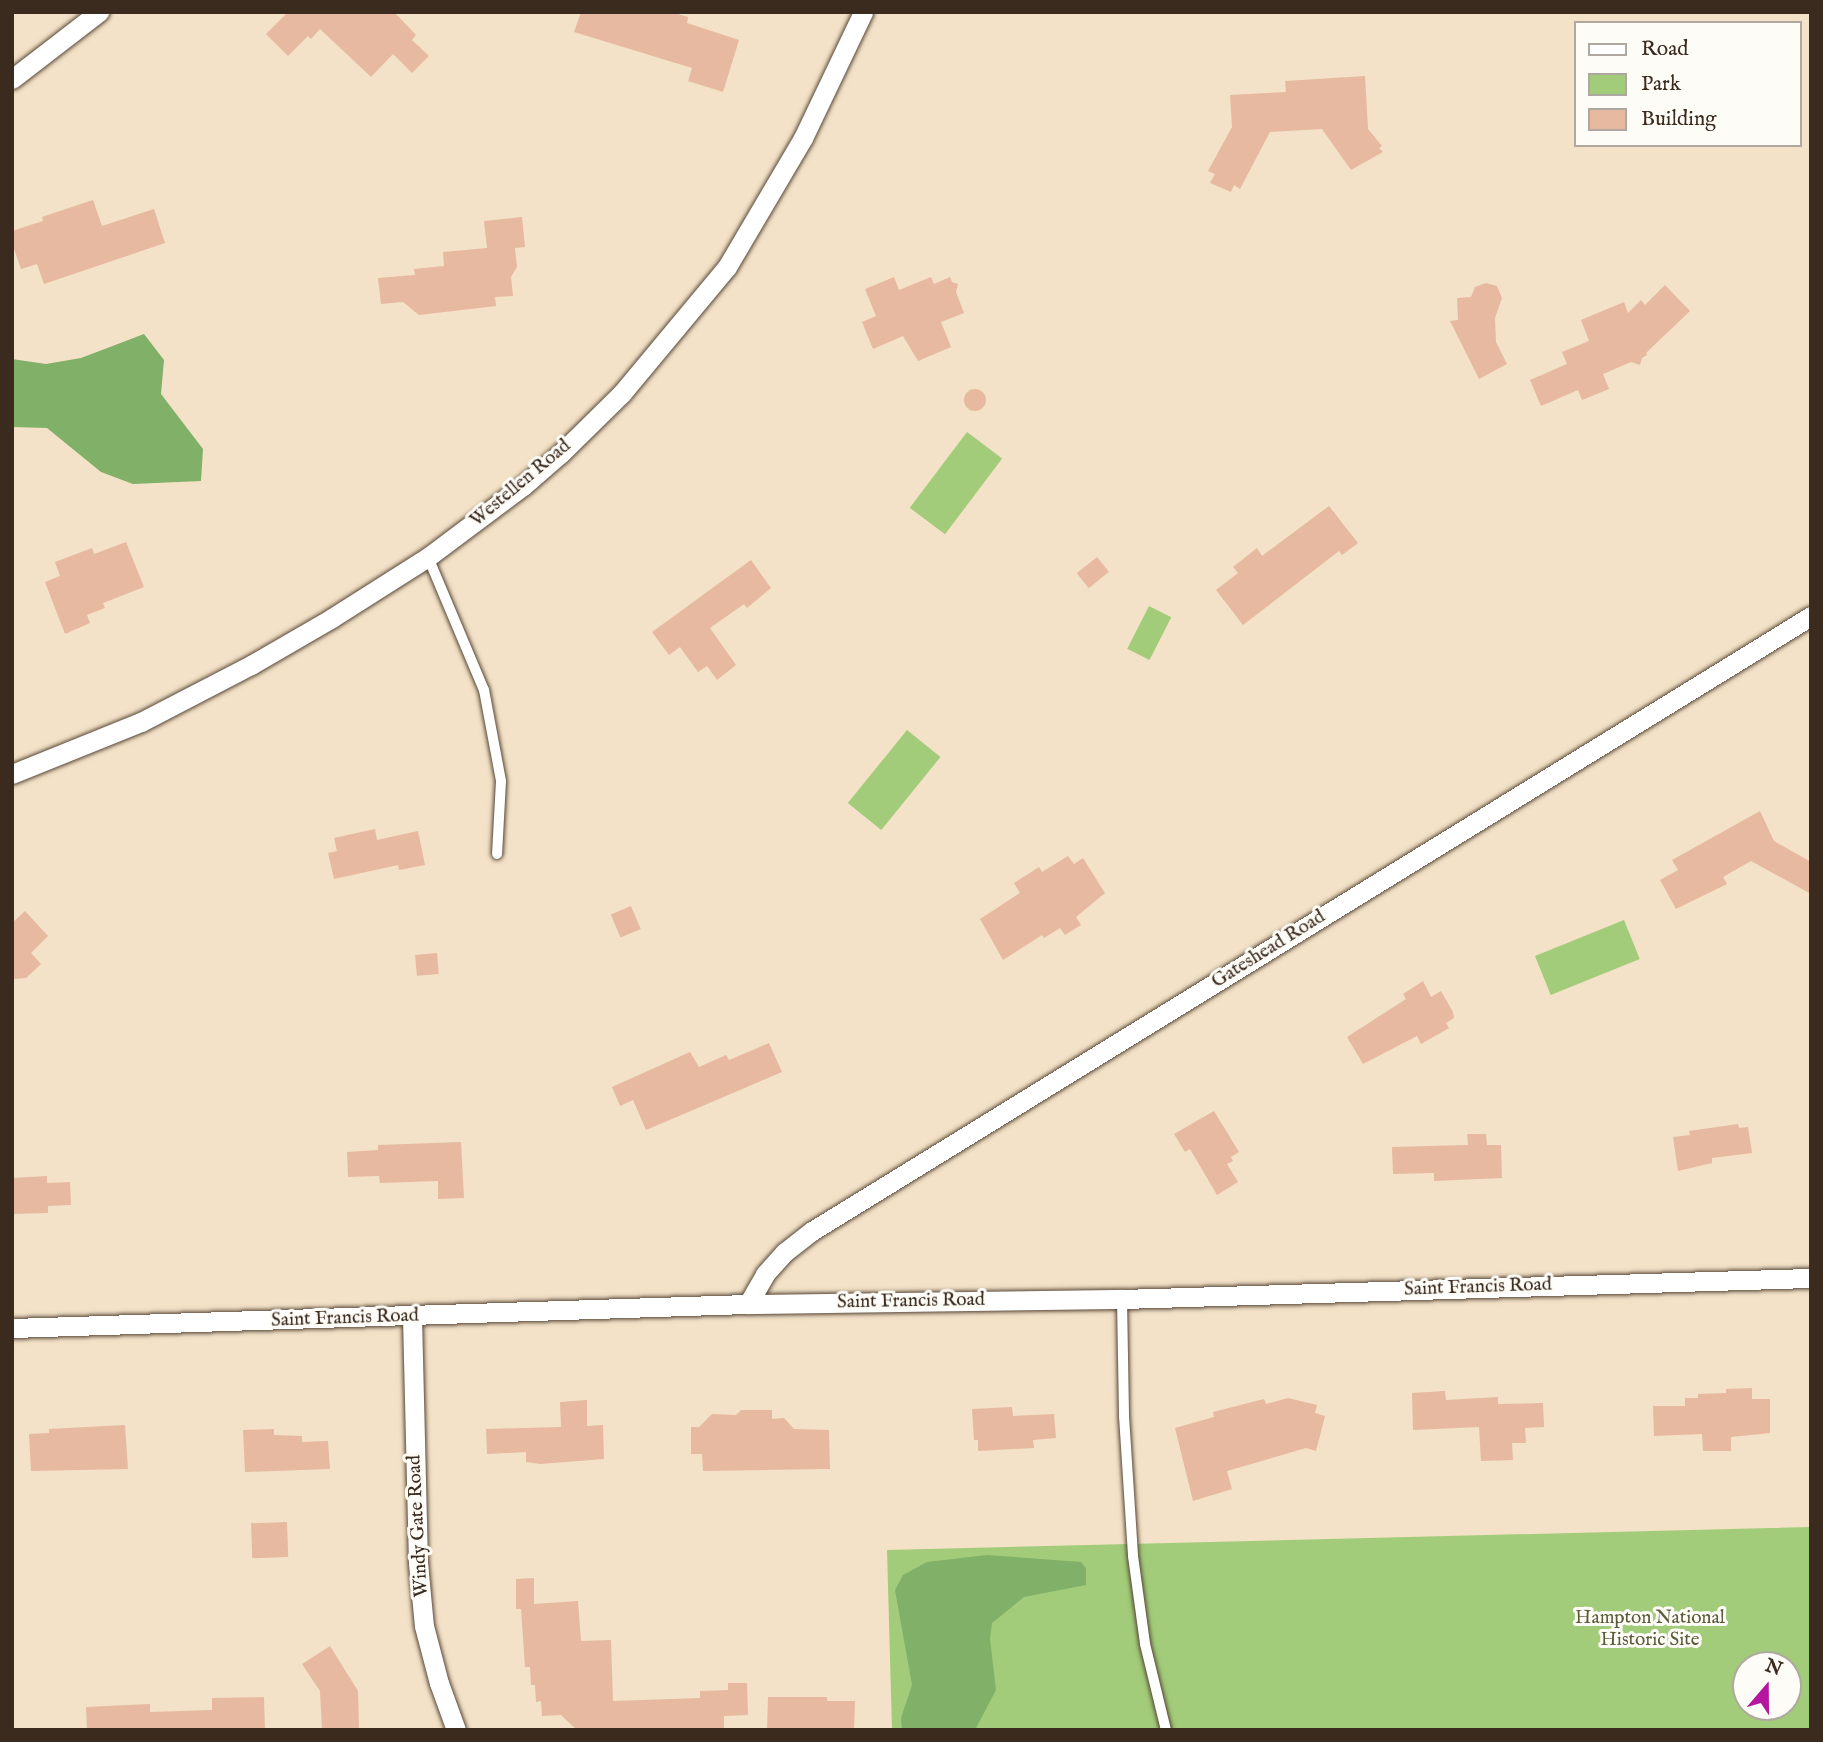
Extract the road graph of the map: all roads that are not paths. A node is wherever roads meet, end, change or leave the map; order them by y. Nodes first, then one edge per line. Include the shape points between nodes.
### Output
1 (99, 12) edge
2 (863, 12) edge
3 (12, 79) edge
4 (428, 557) junction
5 (1811, 616) edge
6 (12, 774) edge
7 (496, 854) dead end
8 (1811, 1278) edge
9 (1122, 1299) junction
10 (748, 1304) junction
11 (412, 1317) junction
12 (12, 1328) edge
13 (456, 1730) edge
14 (1166, 1730) edge

1 - 3 street
2 - 4 street, Westellen Road via 778,184 704,296 622,393 560,454
4 - 6 street, Westellen Road via 190,697 128,728
4 - 7 lane via 484,690 501,781
5 - 10 street, Gateshead Road via 812,1231 765,1274
8 - 9 street, Saint Francis Road
9 - 10 street, Saint Francis Road
9 - 14 lane via 1133,1556 1145,1644
10 - 11 street, Saint Francis Road
11 - 12 street, Saint Francis Road
11 - 13 street, Windy Gate Road via 418,1563 424,1626

